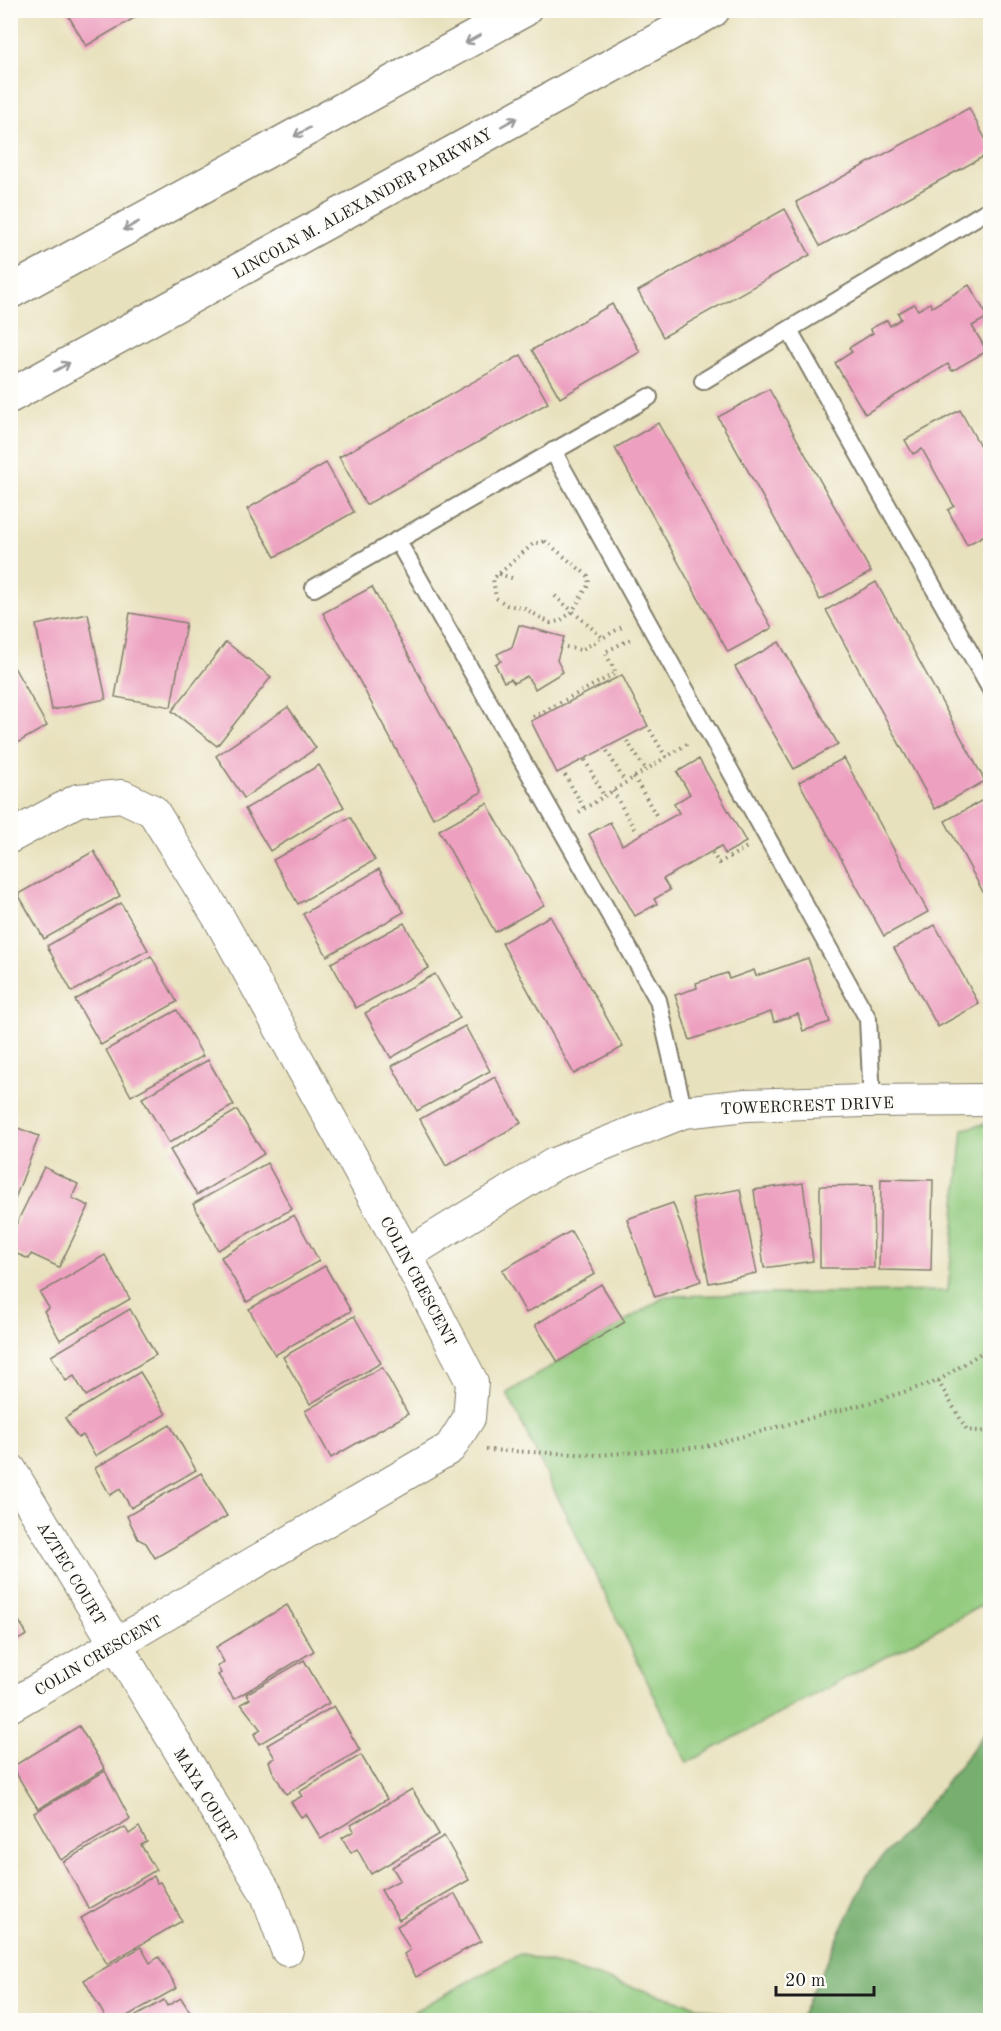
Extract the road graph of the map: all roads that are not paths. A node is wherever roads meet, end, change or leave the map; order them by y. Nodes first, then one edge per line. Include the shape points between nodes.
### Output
1 (524, 10) edge
2 (713, 10) edge
3 (990, 209) edge
4 (10, 292) edge
5 (789, 330) junction
6 (703, 381) dead end
7 (10, 396) edge
8 (649, 397) dead end
9 (553, 451) junction
10 (397, 540) junction
11 (314, 588) dead end
12 (990, 688) edge
13 (10, 837) edge
14 (990, 1100) edge
15 (872, 1101) junction
16 (684, 1112) junction
17 (406, 1255) junction
18 (10, 1469) edge
19 (115, 1645) junction
20 (10, 1706) edge
21 (287, 1950) dead end

1 -> 4 highway
7 -> 2 highway, LINCOLN M. ALEXANDER PARKWAY
3 - 5 lane
5 - 6 lane
5 - 12 lane
8 - 9 lane
9 - 10 lane
9 - 15 lane via 868,1019
10 - 11 lane
10 - 16 lane via 658,1000
13 - 17 street, COLIN CRESCENT via 78,800 122,796 153,811 219,918
14 - 15 street, TOWERCREST DRIVE
15 - 16 street, TOWERCREST DRIVE via 746,1105
16 - 17 street, TOWERCREST DRIVE via 554,1164
17 - 19 street, COLIN CRESCENT via 472,1382 469,1418 450,1448
18 - 19 street, AZTEC COURT
19 - 20 street, COLIN CRESCENT
19 - 21 street, MAYA COURT via 267,1895

